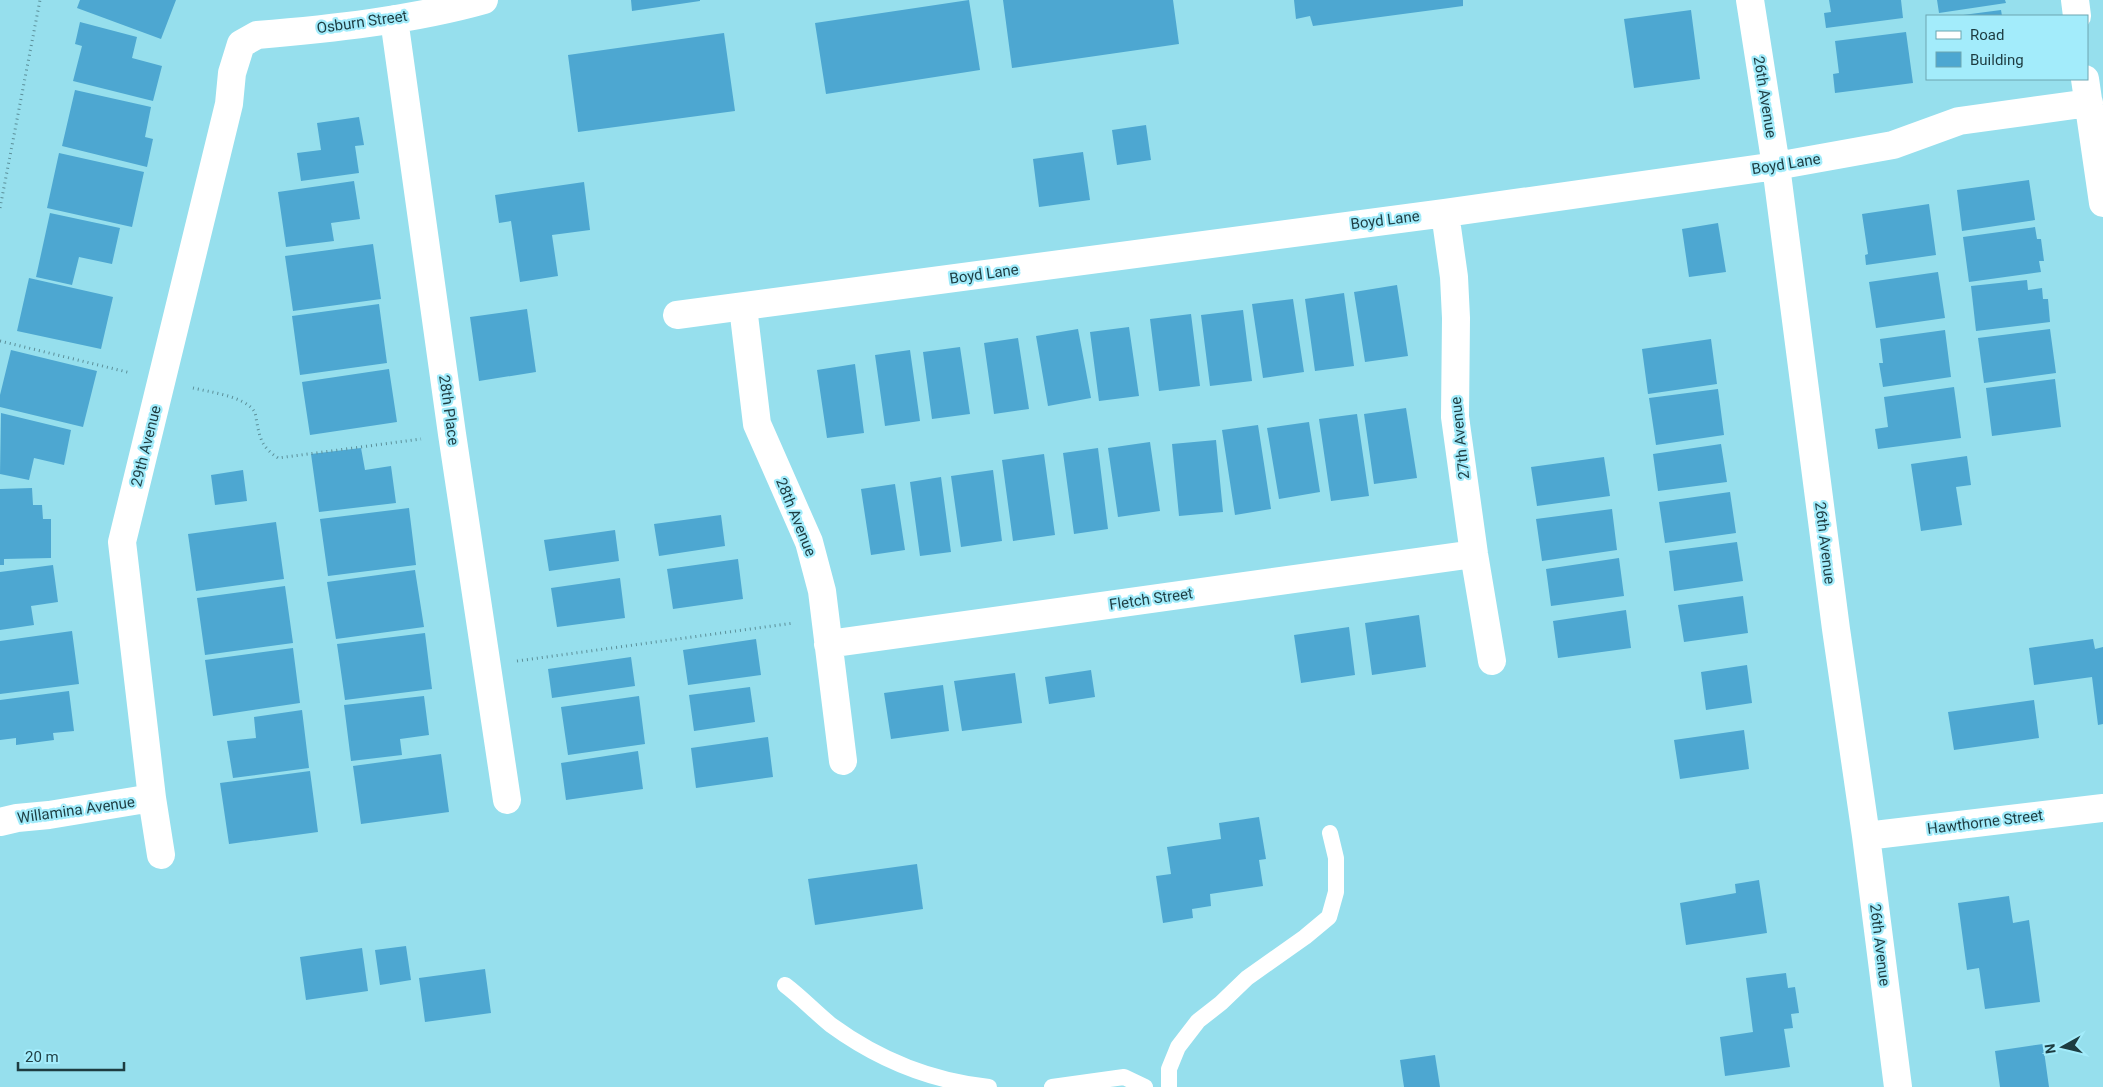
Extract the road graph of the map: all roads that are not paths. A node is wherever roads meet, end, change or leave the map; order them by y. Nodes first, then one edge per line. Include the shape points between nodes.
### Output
1 (484, 0) edge
2 (1750, 0) edge
3 (2075, 0) edge
4 (2077, 15) edge
5 (394, 19) junction
6 (240, 44) joint
7 (2087, 91) edge
8 (1776, 166) junction
9 (2103, 203) edge
10 (1445, 213) junction
11 (743, 307) junction
12 (677, 315) dead end
13 (1474, 554) junction
14 (827, 631) junction
15 (1492, 661) dead end
16 (843, 761) dead end
17 (152, 798) junction
18 (507, 800) dead end
19 (2103, 808) edge
20 (0, 822) edge
21 (1330, 833) dead end
22 (1866, 836) junction
23 (161, 855) dead end
24 (784, 985) dead end
25 (989, 1087) edge
26 (1052, 1087) edge
27 (1145, 1087) edge
28 (1169, 1087) edge
29 (1898, 1087) edge

1 - 5 street, Osburn Street
2 - 8 street, 26th Avenue
3 - 4 street
5 - 6 street, Osburn Street via 257,36
5 - 18 street, 28th Place
6 - 17 street, 29th Avenue via 232,73 229,104 122,542
7 - 8 street, Boyd Lane via 1959,121 1893,145
7 - 9 street
8 - 10 street, Boyd Lane
8 - 22 street, 26th Avenue
10 - 11 street, Boyd Lane
10 - 13 street, 27th Avenue via 1454,277 1455,417
11 - 12 street, Boyd Lane
11 - 14 street, 28th Avenue via 757,424 809,542 822,591
13 - 14 street, Fletch Street
13 - 15 street, 27th Avenue
14 - 16 street, 28th Avenue
17 - 20 street, Willamina Avenue
17 - 23 street, 29th Avenue
19 - 22 street, Hawthorne Street
21 - 28 lane via 1336,858 1336,892 1328,917 1198,1021 1178,1047 1169,1068
22 - 29 street, 26th Avenue
24 - 25 lane via 830,1024 898,1063 935,1078
26 - 27 lane via 1124,1077

